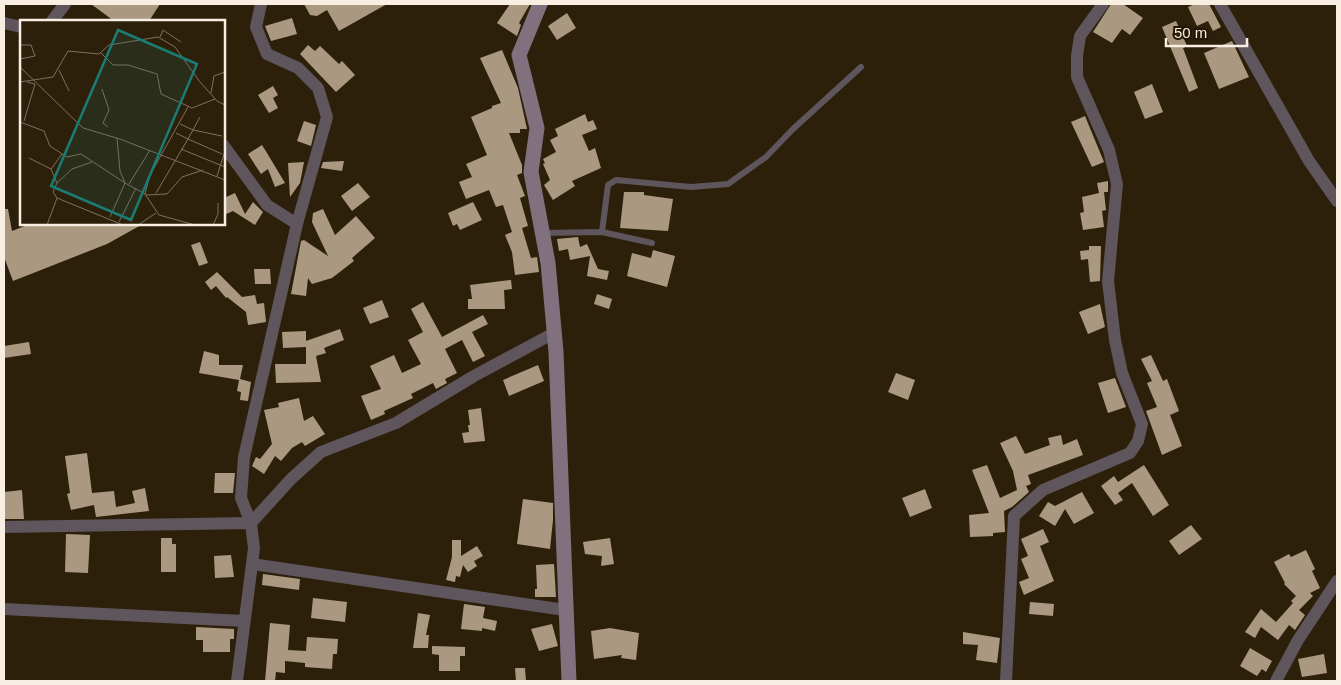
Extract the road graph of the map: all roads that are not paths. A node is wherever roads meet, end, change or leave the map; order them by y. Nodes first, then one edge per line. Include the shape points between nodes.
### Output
1 (65, 4) edge
2 (261, 4) edge
3 (540, 4) edge
4 (1103, 4) edge
5 (1220, 4) edge
6 (53, 20) edge
7 (4, 23) edge
8 (20, 27) edge
9 (861, 68) dead end
10 (225, 147) edge
11 (1337, 201) edge
12 (297, 224) junction
13 (602, 232) junction
14 (542, 233) junction
15 (652, 243) dead end
16 (554, 333) junction
17 (251, 523) junction
18 (4, 527) edge
19 (252, 564) junction
20 (1337, 581) edge
21 (4, 609) edge
22 (565, 610) junction
23 (244, 621) junction
24 (237, 681) edge
25 (569, 681) edge
26 (1006, 681) edge
27 (1276, 681) edge

1 - 6 street
2 - 12 street via 256,27 267,54 298,68 318,88 327,116
3 - 14 street via 519,55 537,128 531,172
4 - 26 street via 1080,36 1076,56 1077,77 1109,150 1117,184 1108,281 1112,320 1122,373 1142,424 1138,441 1130,453 1043,490 1014,516
5 - 11 street via 1309,161
7 - 8 street
9 - 13 lane via 792,129 766,157 728,184 691,187 616,180 608,186
10 - 12 street via 267,205
12 - 17 street via 244,457 241,498
13 - 14 lane
13 - 15 lane
14 - 16 street
16 - 17 street via 396,423 321,452
16 - 22 street
17 - 18 street
17 - 19 street
19 - 22 street
19 - 23 street
20 - 27 street via 1298,640
21 - 23 street
22 - 25 street
23 - 24 street

